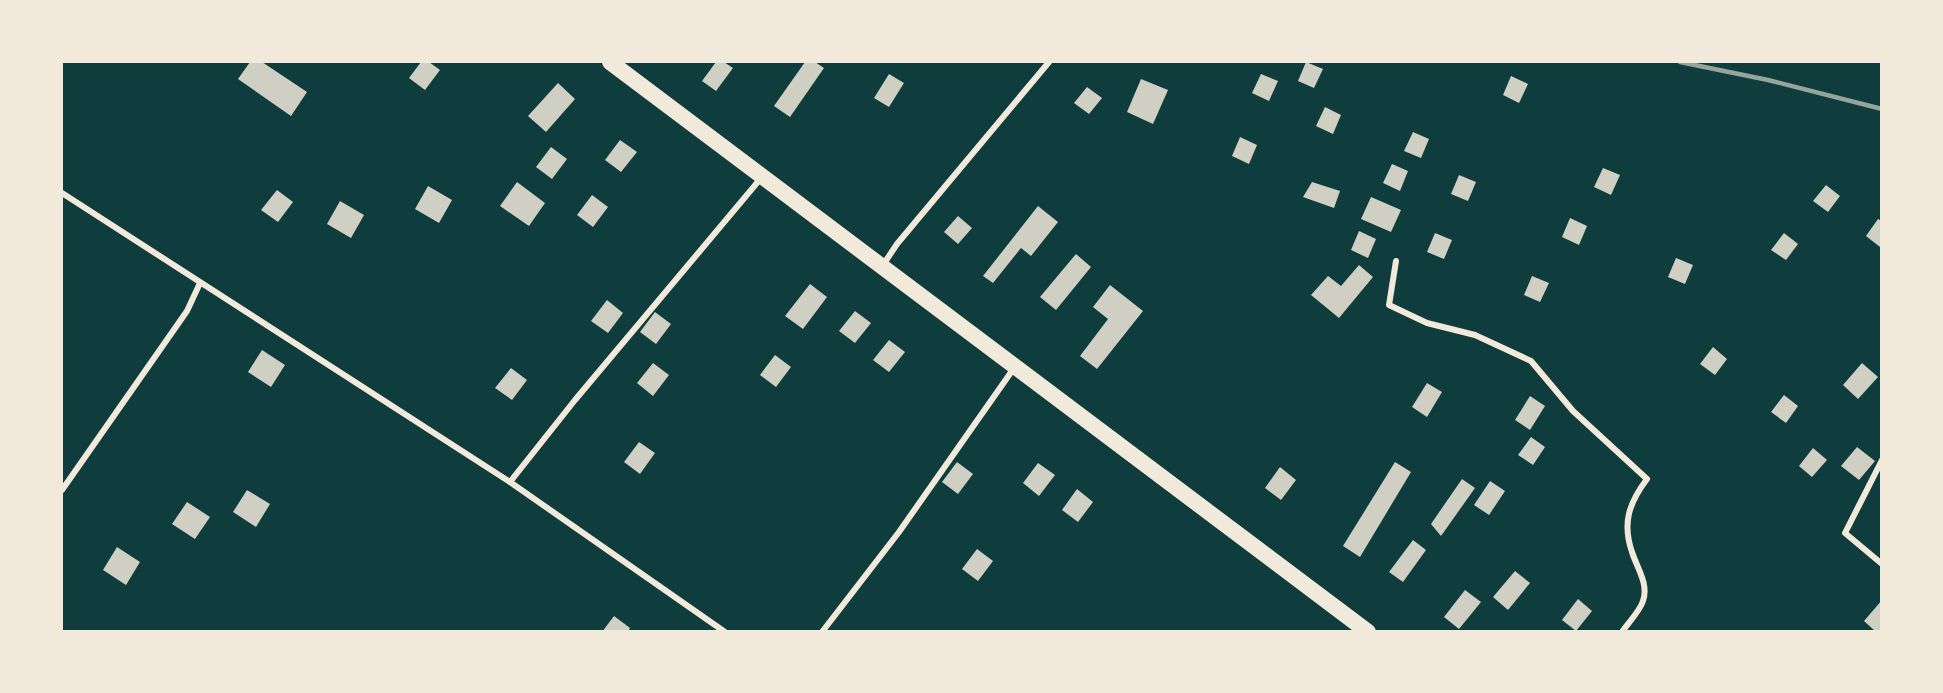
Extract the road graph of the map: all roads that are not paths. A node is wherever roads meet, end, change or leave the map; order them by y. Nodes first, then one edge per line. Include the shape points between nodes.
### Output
1 (610, 62) edge
2 (1049, 62) edge
3 (763, 176) junction
4 (62, 193) edge
5 (1396, 261) dead end
6 (883, 265) junction
7 (200, 283) junction
8 (1016, 366) junction
9 (1881, 460) edge
10 (510, 482) junction
11 (62, 490) edge
12 (1881, 564) edge
13 (725, 632) edge
14 (822, 632) edge
15 (1368, 632) edge
16 (1622, 632) edge

1 - 3 highway
2 - 6 street
3 - 6 highway
3 - 10 street
4 - 7 street
5 - 16 street via 1389,305 1427,323 1475,335 1531,361 1573,411 1647,479 1634,496 1626,520 1631,551 1643,578 1643,601
6 - 8 highway
7 - 10 street
7 - 11 street via 187,311
8 - 14 street via 899,532
8 - 15 highway
9 - 12 street via 1845,533
10 - 13 street

